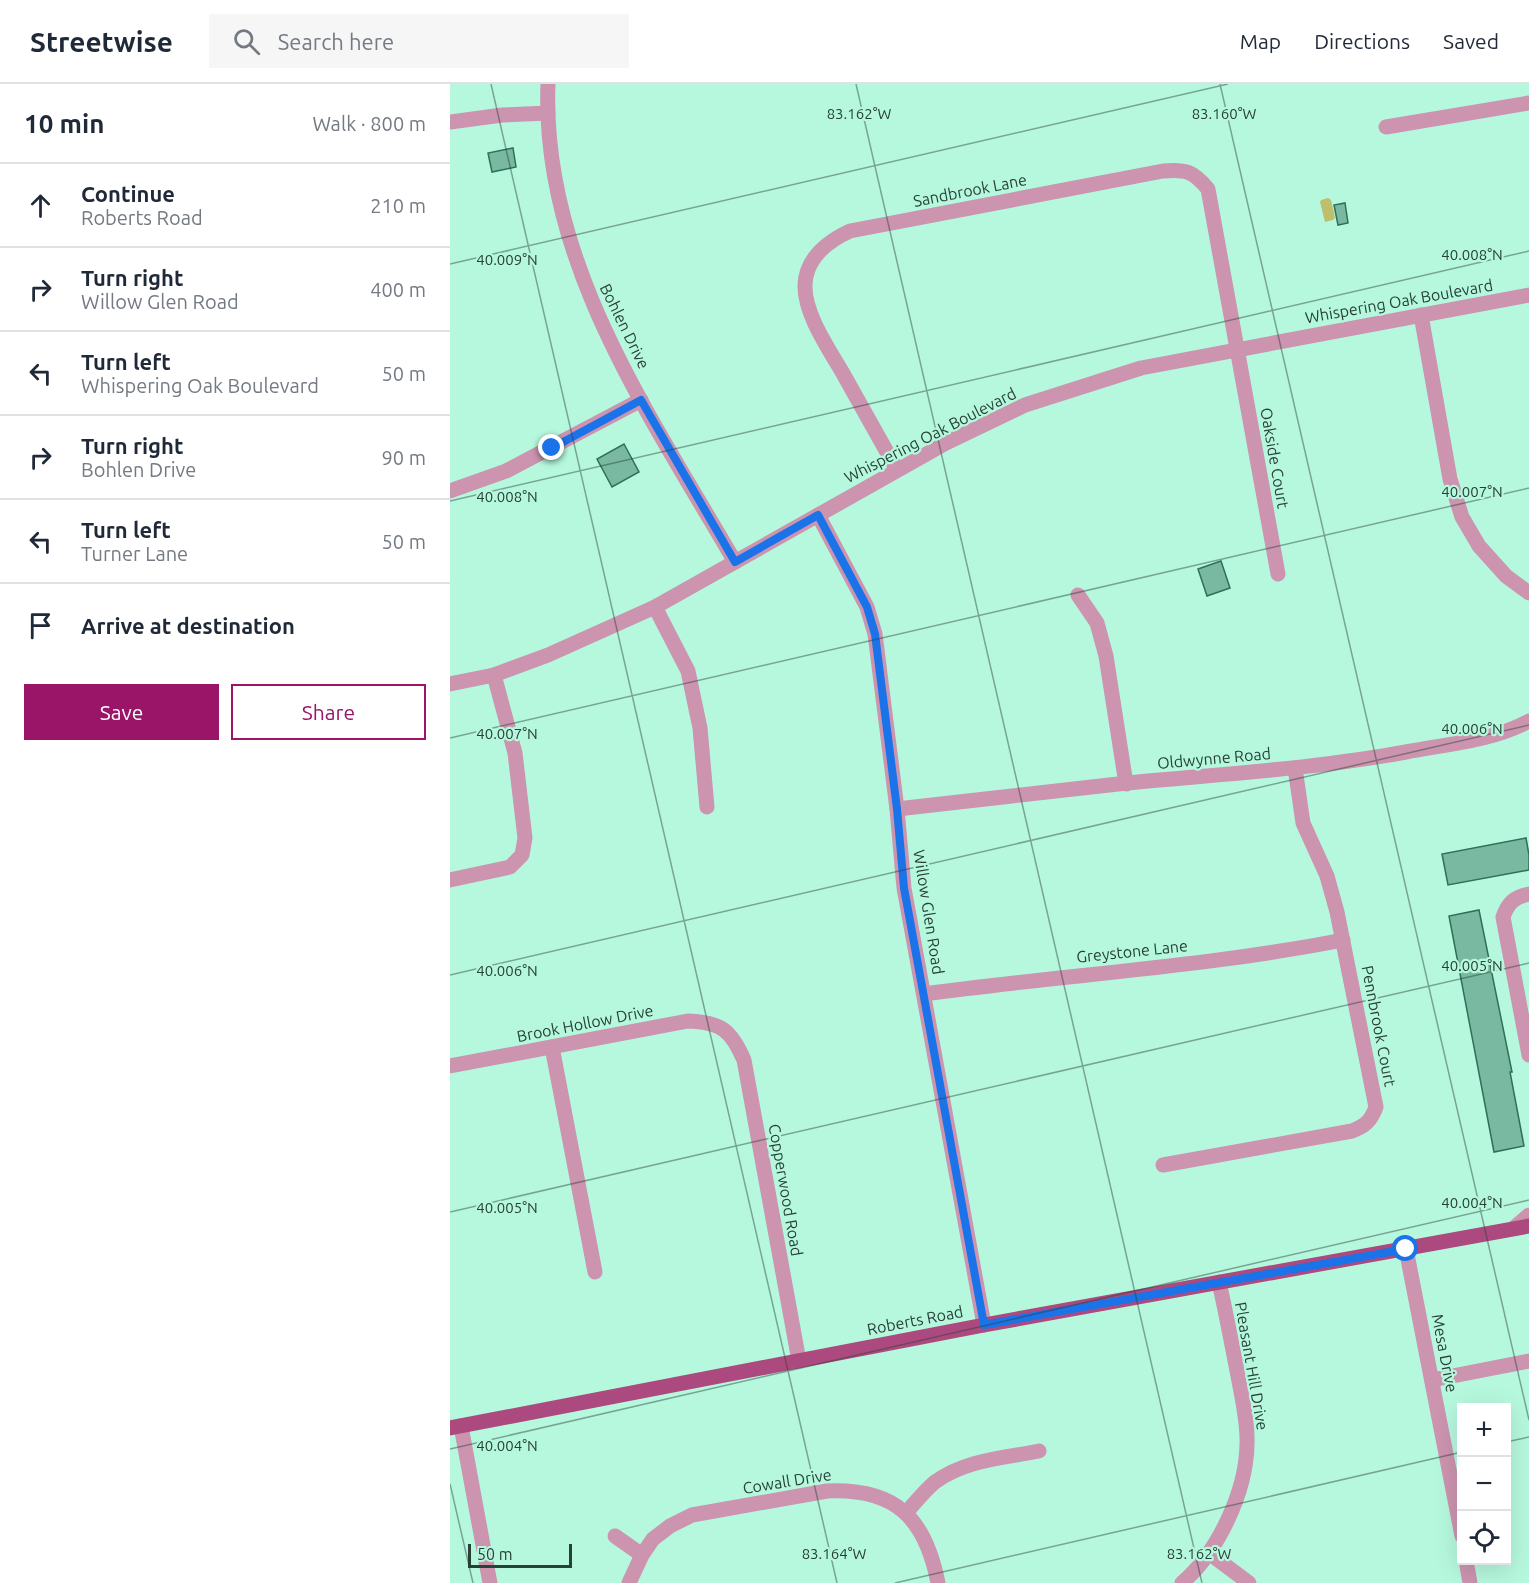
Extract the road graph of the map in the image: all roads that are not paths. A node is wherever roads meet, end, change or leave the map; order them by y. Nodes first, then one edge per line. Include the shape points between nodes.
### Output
1 (548, 84) edge
2 (1529, 103) edge
3 (548, 113) junction
4 (450, 122) edge
5 (1386, 127) dead end
6 (1529, 295) edge
7 (1421, 315) junction
8 (1237, 349) junction
9 (641, 400) junction
10 (897, 470) junction
11 (450, 491) edge
12 (818, 515) junction
13 (735, 562) junction
14 (1278, 574) dead end
15 (1529, 593) edge
16 (1078, 595) dead end
17 (655, 607) junction
18 (494, 675) junction
19 (450, 684) edge
20 (1529, 722) edge
21 (1295, 768) junction
22 (1126, 783) junction
23 (707, 807) dead end
24 (897, 809) junction
25 (450, 880) edge
26 (1529, 894) edge
27 (1343, 940) junction
28 (924, 994) junction
29 (725, 1030) joint
30 (552, 1047) junction
31 (1529, 1055) edge
32 (450, 1066) edge
33 (1163, 1165) dead end
34 (1529, 1215) edge
35 (1522, 1227) edge
36 (1406, 1249) junction
37 (595, 1272) dead end
38 (1219, 1282) junction
39 (984, 1325) junction
40 (799, 1361) junction
41 (1529, 1361) edge
42 (1432, 1380) junction
43 (456, 1427) edge
44 (1039, 1451) dead end
45 (906, 1513) junction
46 (1457, 1514) edge
47 (615, 1536) dead end
48 (1209, 1554) junction
49 (642, 1555) junction
50 (1467, 1565) edge
51 (490, 1583) edge
52 (629, 1583) edge
53 (938, 1583) edge
54 (1182, 1583) edge
55 (1250, 1583) edge
56 (1470, 1583) edge

1 - 3 street, Bohlen Drive
2 - 5 street
3 - 4 street
3 - 9 street, Bohlen Drive via 555,184 569,238 590,299
6 - 7 street, Whispering Oak Boulevard
7 - 8 street, Whispering Oak Boulevard
7 - 15 street via 1450,478 1462,517 1479,546 1506,576
8 - 10 street, Whispering Oak Boulevard via 1142,368 1025,405
8 - 10 street, Sandbrook Lane via 1208,189 1197,176 1182,170 850,231 815,257 805,283 806,298 816,325
8 - 14 street, Oakside Court
9 - 11 street via 506,471
9 - 13 street, Bohlen Drive
10 - 12 street, Whispering Oak Boulevard
12 - 13 street, Whispering Oak Boulevard
12 - 24 street, Willow Glen Road via 867,607 875,634
13 - 17 street, Whispering Oak Boulevard
16 - 22 street via 1097,623 1106,656
17 - 18 street, Whispering Oak Boulevard
17 - 23 street via 688,671 700,728
18 - 19 street, Whispering Oak Boulevard
18 - 25 street via 515,753 525,838 522,855 510,867
20 - 21 street, Oldwynne Road via 1492,736
21 - 22 street, Oldwynne Road
21 - 27 street, Pennbrook Court via 1303,823 1327,876
22 - 24 street, Oldwynne Road
24 - 28 street, Willow Glen Road via 904,888
26 - 31 street via 1508,904 1503,917
27 - 28 street, Greystone Lane via 1278,952
27 - 33 street, Pennbrook Court via 1376,1107 1372,1119 1352,1131
28 - 39 street, Willow Glen Road
29 - 30 street, Brook Hollow Drive via 708,1022 688,1022
29 - 40 street, Copperwood Road via 737,1043 744,1060
30 - 32 street, Brook Hollow Drive
30 - 37 street
34 - 35 street
35 - 36 main road, Roberts Road
36 - 38 main road, Roberts Road
36 - 42 street, Mesa Drive
38 - 39 main road, Roberts Road
38 - 48 street, Pleasant Hill Drive via 1247,1444 1242,1483
39 - 40 main road, Roberts Road
40 - 43 main road, Roberts Road
41 - 42 street
42 - 46 street, Mesa Drive
43 - 51 street
44 - 45 street via 979,1462 948,1474
45 - 49 street, Cowall Drive via 869,1493 827,1491 692,1515 653,1539
45 - 53 street, Cowall Drive via 924,1536
47 - 49 street
48 - 54 street, Pleasant Hill Drive
48 - 55 street
49 - 52 street, Cowall Drive
50 - 56 street

